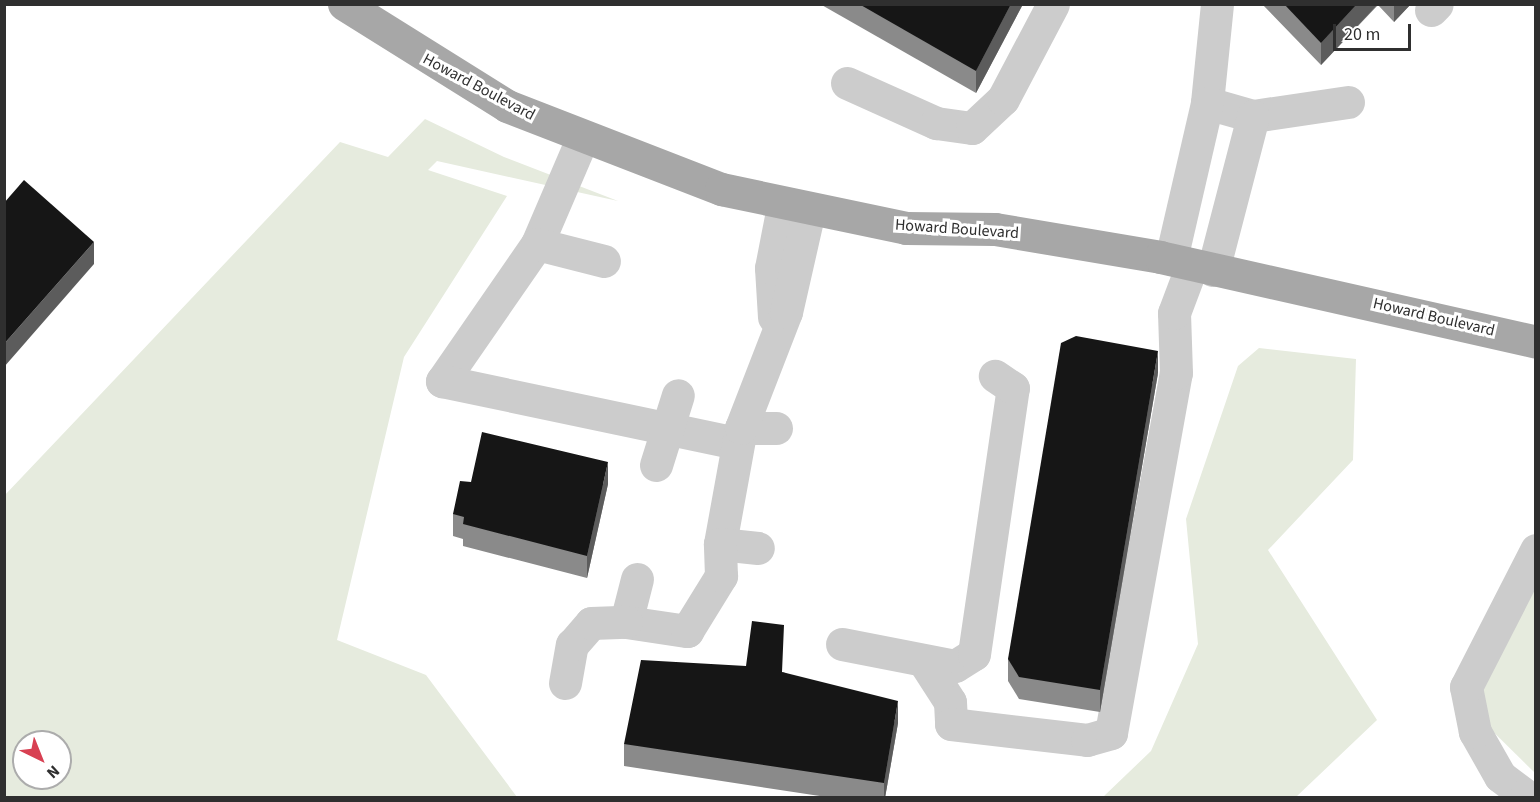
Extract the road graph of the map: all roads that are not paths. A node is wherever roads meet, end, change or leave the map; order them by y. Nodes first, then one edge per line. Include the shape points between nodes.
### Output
1 (344, 4) edge
2 (1053, 4) edge
3 (1217, 4) edge
4 (847, 82) dead end
5 (1348, 102) dead end
6 (1207, 104) junction
7 (1252, 116) junction
8 (582, 139) junction
9 (796, 208) junction
10 (537, 244) junction
11 (604, 261) dead end
12 (1192, 265) junction
13 (1536, 342) edge
14 (995, 376) dead end
15 (678, 395) dead end
16 (776, 428) dead end
17 (667, 432) junction
18 (738, 435) junction
19 (656, 465) dead end
20 (720, 544) junction
21 (758, 548) dead end
22 (1536, 550) edge
23 (637, 579) dead end
24 (626, 622) junction
25 (842, 644) dead end
26 (925, 663) junction
27 (565, 683) dead end
28 (1529, 798) edge

1 - 8 main road, Howard Boulevard via 507,106
2 - 4 street via 1003,99 972,128 936,123
3 - 6 street
5 - 7 street
6 - 7 street
6 - 12 street
7 - 12 street
8 - 9 main road, Howard Boulevard via 678,176
8 - 10 street
9 - 12 main road, Howard Boulevard via 906,228 995,229
9 - 18 street via 789,344
10 - 11 street
10 - 17 street via 442,381
12 - 13 main road, Howard Boulevard
12 - 26 street via 1174,313 1176,373 1111,733 1087,740 951,724 950,702
14 - 26 street via 1013,388 974,654 955,666
15 - 17 street
16 - 18 street
17 - 18 street
17 - 19 street
18 - 20 street
20 - 21 street
20 - 24 street via 721,576 687,631
22 - 28 street via 1466,687 1475,732 1500,777
23 - 24 street
24 - 27 street via 591,623 572,645
25 - 26 street

